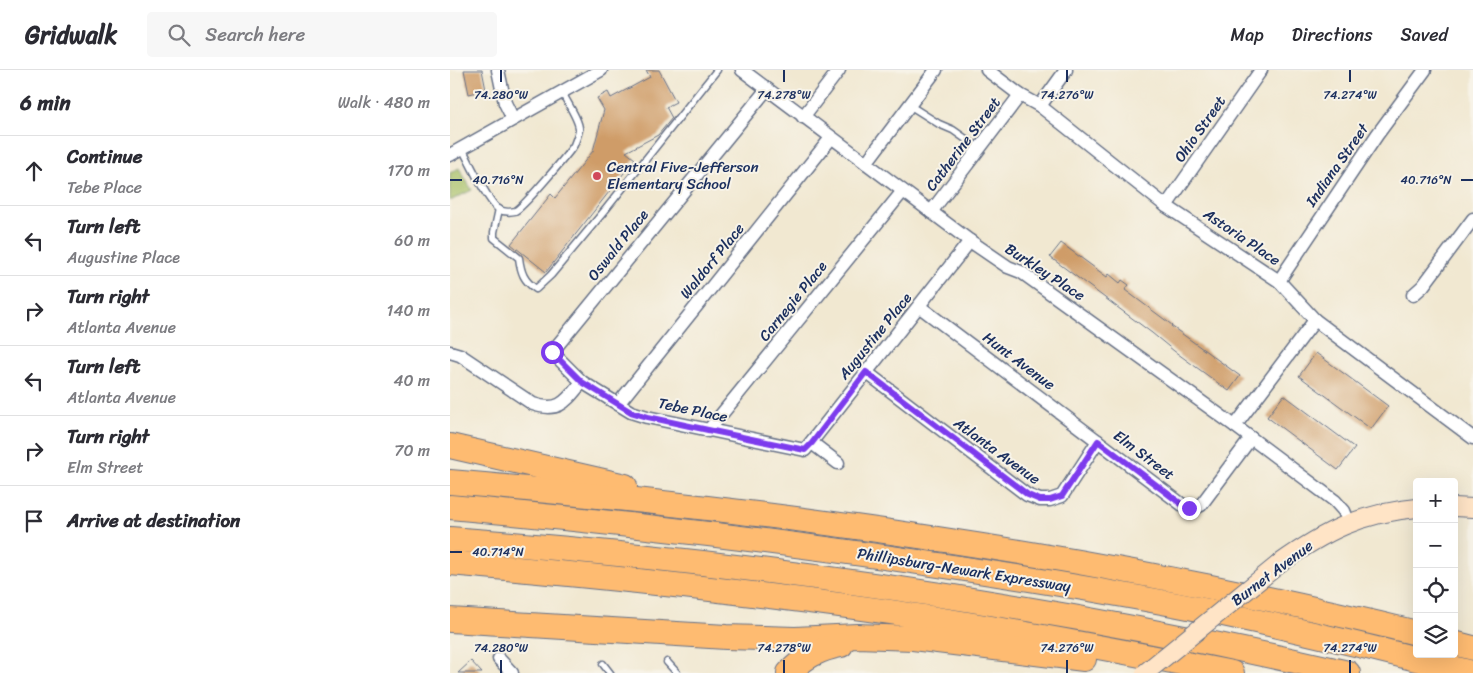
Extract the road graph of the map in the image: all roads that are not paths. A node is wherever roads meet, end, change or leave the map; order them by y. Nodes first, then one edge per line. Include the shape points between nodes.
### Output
1 (498, 70) edge
2 (601, 70) edge
3 (717, 70) edge
4 (742, 70) edge
5 (839, 70) edge
6 (936, 70) edge
7 (986, 70) edge
8 (1066, 70) edge
9 (1261, 70) edge
10 (1425, 70) edge
11 (767, 89) junction
12 (562, 92) junction
13 (1020, 95) junction
14 (909, 105) junction
15 (1040, 106) junction
16 (803, 117) junction
17 (513, 119) junction
18 (831, 138) junction
19 (462, 148) junction
20 (980, 149) junction
21 (450, 155) edge
22 (866, 163) junction
23 (903, 191) junction
24 (1166, 206) junction
25 (499, 209) junction
26 (931, 212) junction
27 (1473, 219) edge
28 (970, 242) junction
29 (1279, 281) junction
30 (1413, 295) dead end
31 (920, 307) junction
32 (1315, 320) junction
33 (450, 352) edge
34 (552, 352) joint
35 (866, 372) junction
36 (582, 382) junction
37 (618, 404) junction
38 (1235, 426) junction
39 (708, 430) junction
40 (1251, 438) junction
41 (1473, 438) edge
42 (1098, 441) junction
43 (450, 446) edge
44 (808, 447) junction
45 (838, 462) dead end
46 (450, 482) edge
47 (450, 507) edge
48 (1458, 507) edge
49 (1473, 508) edge
50 (1413, 509) edge
51 (751, 514) junction
52 (1350, 523) junction
53 (450, 538) edge
54 (450, 563) edge
55 (450, 620) edge
56 (1413, 632) edge
57 (879, 637) junction
58 (1458, 644) edge
59 (1473, 648) edge
60 (499, 659) dead end
61 (667, 662) dead end
62 (603, 664) dead end
63 (512, 673) edge
64 (610, 673) edge
65 (677, 673) edge
66 (789, 673) edge
67 (1144, 673) edge
68 (1220, 673) edge
69 (1232, 673) edge
70 (1348, 673) edge
71 (1472, 673) edge

1 - 17 street
2 - 12 street
3 - 25 lane via 600,216 536,289 527,283 519,258 494,238
4 - 11 street, Burkley Place
5 - 16 street
6 - 14 street
7 - 13 street, Astoria Place
8 - 15 street
9 - 24 street, Ohio Street
10 - 29 street, Indiana Street
11 - 16 street, Burkley Place
11 - 34 street, Oswald Place
12 - 17 street
12 - 25 lane via 579,128 573,146 521,208 514,212
13 - 15 street, Astoria Place
13 - 20 street, Catherine Street
14 - 20 lane
14 - 22 street
15 - 24 street, Astoria Place
16 - 18 street, Burkley Place
17 - 19 street
18 - 22 street, Burkley Place
18 - 37 street, Waldorf Place
19 - 21 street
19 - 25 lane via 491,201
20 - 26 street, Catherine Street
22 - 23 street, Burkley Place
23 - 26 street, Burkley Place
23 - 39 street, Carnegie Place
24 - 29 street, Astoria Place
26 - 28 street, Burkley Place
27 - 30 street
28 - 31 street, Augustine Place
28 - 38 street, Burkley Place via 1008,268 1021,272
29 - 32 street, Astoria Place
31 - 35 street, Augustine Place
31 - 42 street, Hunt Avenue
32 - 38 street
32 - 41 street, Astoria Place
33 - 36 street via 460,355 533,404 551,408 563,404
34 - 36 street, Tebe Place
35 - 42 street, Atlanta Avenue via 1028,495 1040,500 1062,496
35 - 44 street, Augustine Place
36 - 37 street, Tebe Place
37 - 39 street, Tebe Place via 648,417
38 - 40 street, Burkley Place
39 - 44 street, Tebe Place
40 - 42 street, Elm Street via 1201,505 1194,508 1184,506
40 - 52 street, Burkley Place via 1335,501
43 - 51 highway
44 - 45 street
46 - 51 highway, Phillipsburg-Newark Expressway
47 - 71 highway, Phillipsburg-Newark Expressway via 688,531 992,573 1232,616
48 - 49 street
50 - 52 street, Burnet Avenue via 1382,513
51 - 56 highway, Phillipsburg-Newark Expressway via 946,541 1142,574
52 - 67 street, Burnet Avenue, bridge via 1326,533 1279,564
53 - 70 highway, Phillipsburg-Newark Expressway via 717,565 924,593 1176,636
54 - 69 highway via 684,586 912,616
55 - 57 highway via 749,638
57 - 66 highway via 820,650
57 - 68 highway via 932,640 1139,667
58 - 59 highway
60 - 63 street
61 - 65 lane
62 - 64 lane

